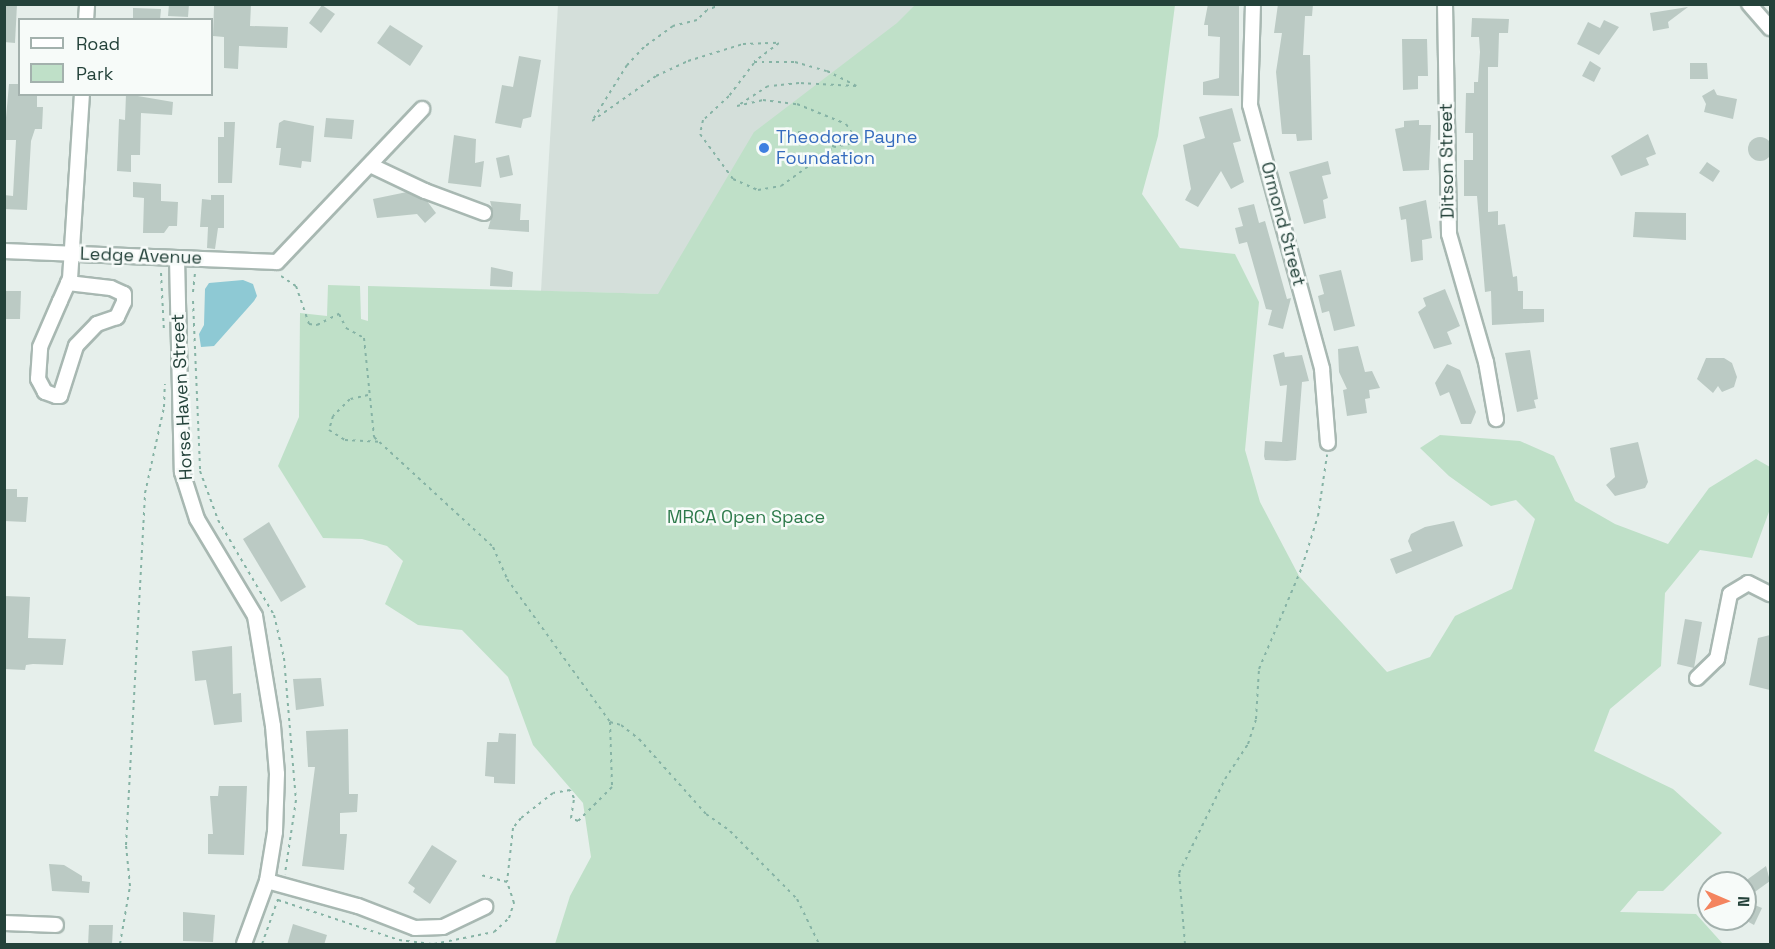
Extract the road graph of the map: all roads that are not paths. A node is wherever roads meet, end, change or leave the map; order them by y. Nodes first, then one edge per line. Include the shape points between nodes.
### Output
1 (1253, 4) edge
2 (1445, 4) edge
3 (1749, 4) edge
4 (1770, 28) edge
5 (82, 96) edge
6 (422, 109) dead end
7 (370, 165) junction
8 (484, 213) dead end
9 (4, 251) edge
10 (73, 254) junction
11 (177, 258) junction
12 (68, 284) junction
13 (1496, 419) dead end
14 (1328, 443) road end
15 (1770, 594) edge
16 (1697, 678) dead end
17 (267, 881) junction
18 (485, 907) dead end
19 (4, 923) edge
20 (56, 925) dead end
21 (244, 945) edge

1 - 14 street, Ormond Street via 1250,105 1322,369
2 - 13 street, Ditson Street via 1449,234 1486,362
3 - 4 street
5 - 10 street
6 - 7 street
7 - 8 street
7 - 11 street, Ledge Avenue via 275,269
9 - 10 street, Ledge Avenue
10 - 11 street, Ledge Avenue
10 - 12 street
11 - 17 street, Horse Haven Street via 182,472 197,519 252,609 265,657 277,774 275,832
12 - 12 street via 40,347 38,379 45,392 56,396 64,387 76,346 97,324 117,317 124,302 124,294 111,288
15 - 16 street via 1748,583 1730,594 1717,659
17 - 18 street via 358,906 415,928 443,927
17 - 21 street, Horse Haven Street
19 - 20 street

